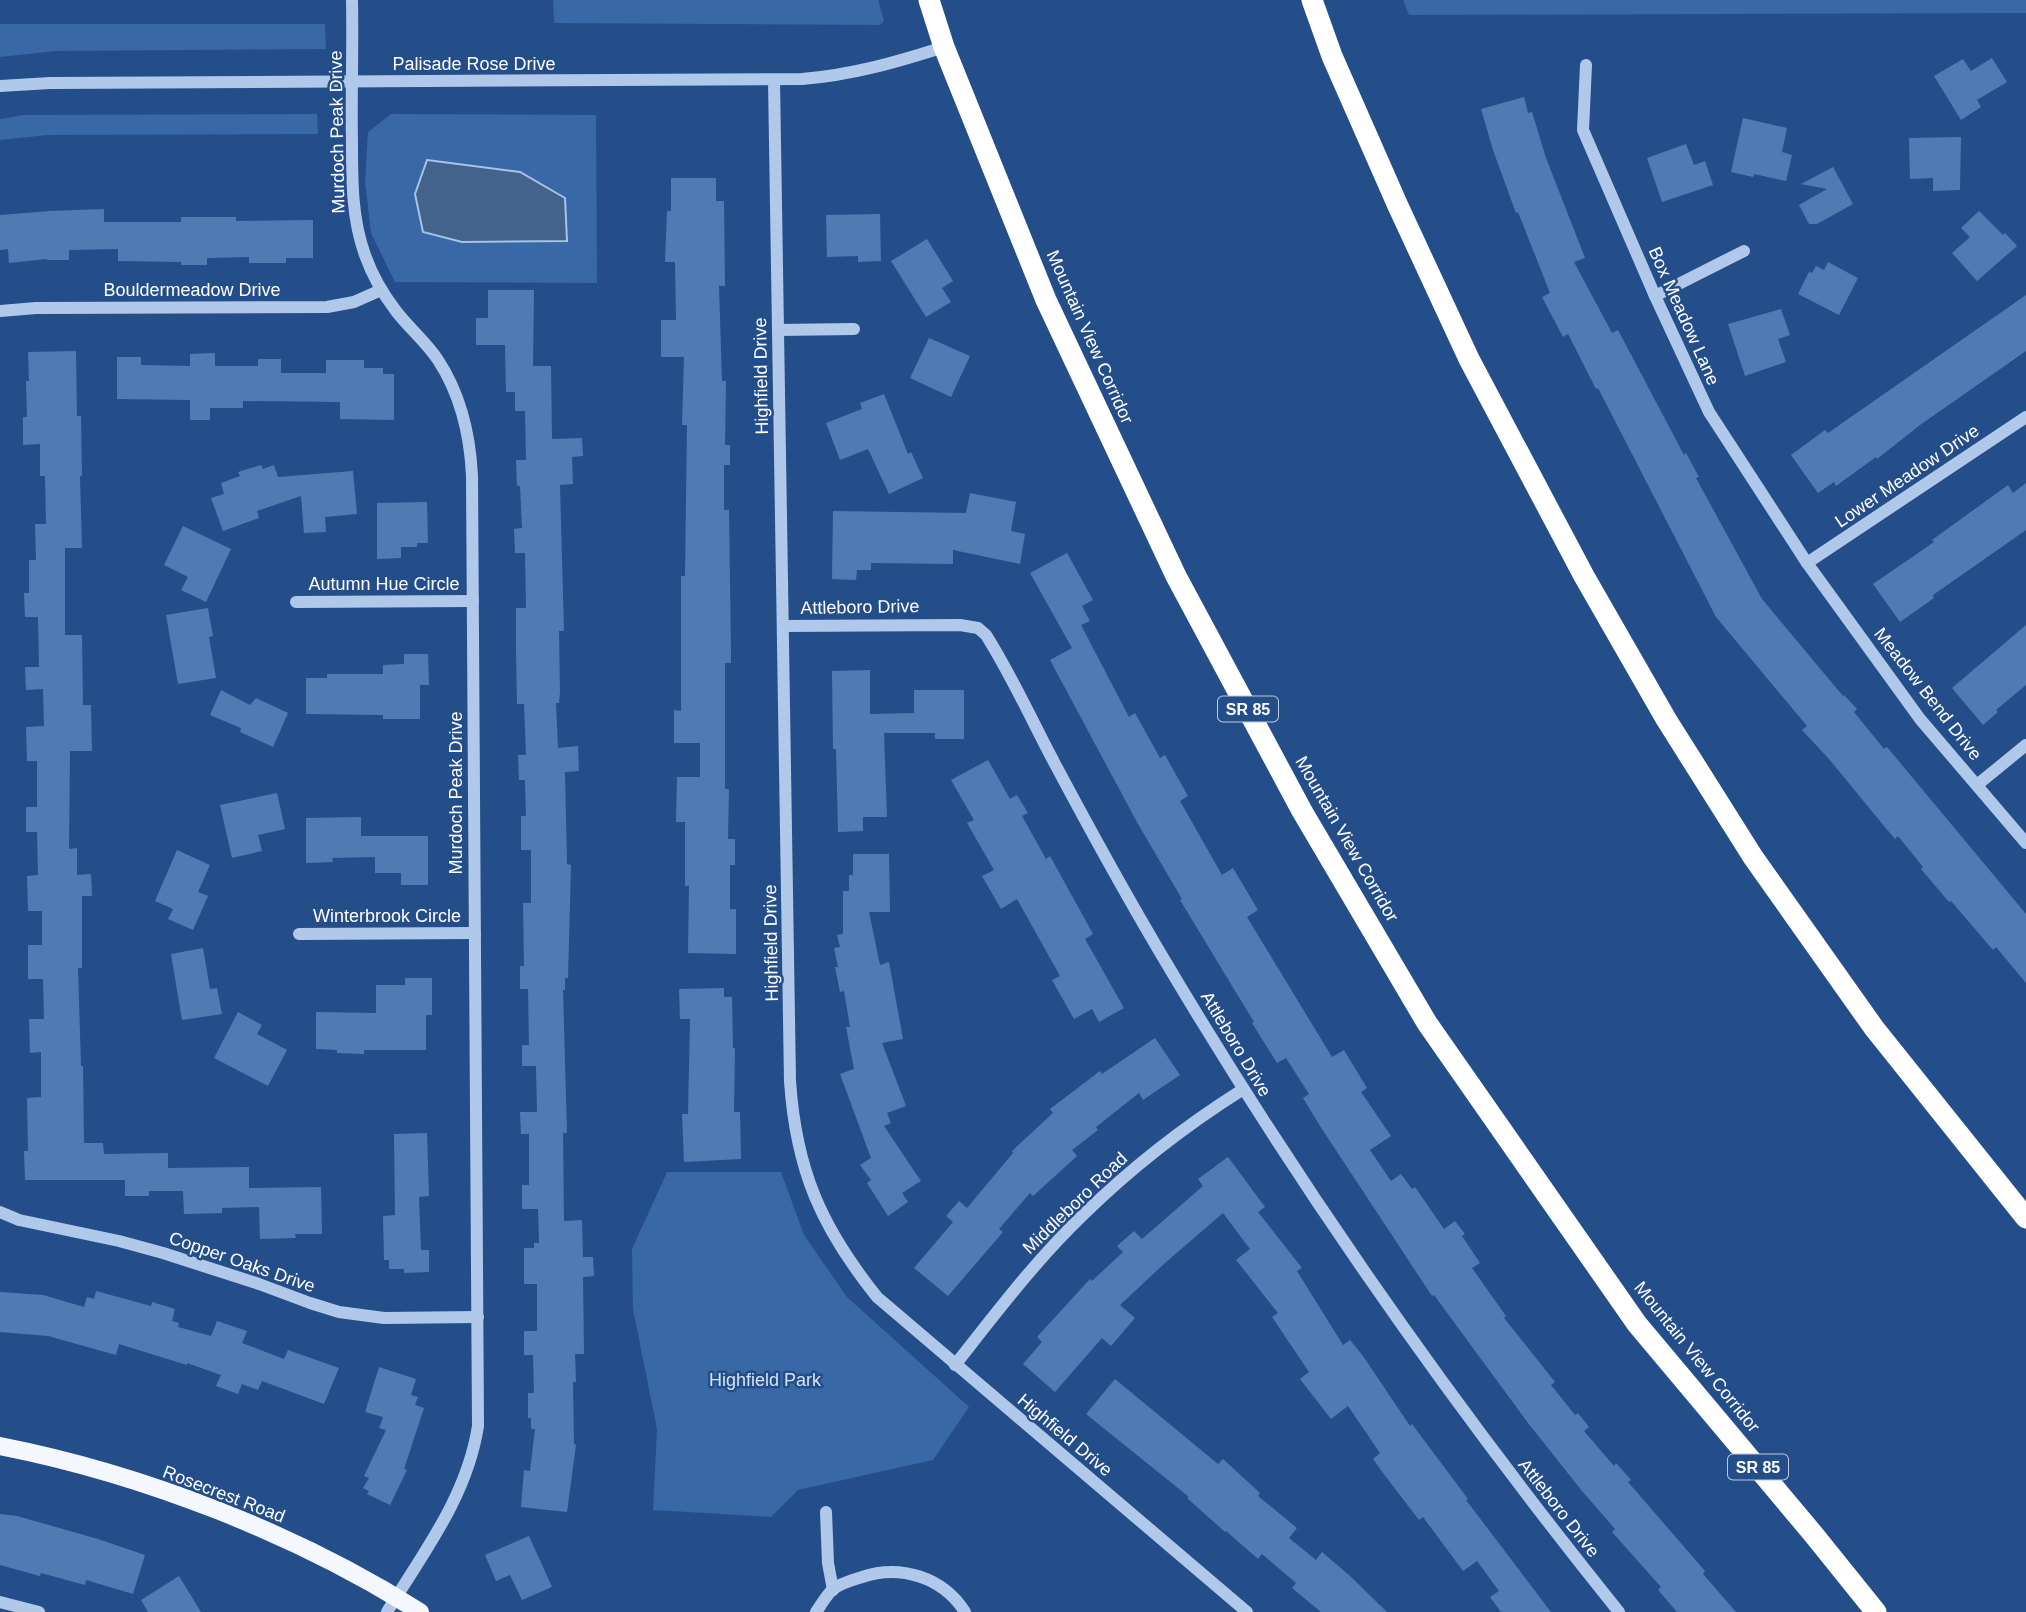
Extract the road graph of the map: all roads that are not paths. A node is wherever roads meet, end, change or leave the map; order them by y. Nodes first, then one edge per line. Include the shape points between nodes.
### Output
1 (352, 0) edge
2 (929, 0) edge
3 (1312, 0) edge
4 (944, 47) junction
5 (1586, 65) dead end
6 (774, 80) junction
7 (351, 81) junction
8 (0, 86) edge
9 (1744, 251) dead end
10 (381, 290) junction
11 (1655, 296) junction
12 (0, 311) edge
13 (854, 329) dead end
14 (778, 330) junction
15 (2026, 417) edge
16 (1807, 563) junction
17 (473, 601) junction
18 (296, 602) dead end
19 (783, 626) junction
20 (2026, 745) edge
21 (1977, 785) junction
22 (2026, 842) edge
23 (475, 933) junction
24 (299, 934) dead end
25 (1242, 1090) junction
26 (0, 1212) edge
27 (2026, 1218) edge
28 (478, 1317) junction
29 (955, 1365) junction
30 (0, 1446) edge
31 (825, 1512) dead end
32 (833, 1590) junction
33 (0, 1602) edge
34 (391, 1604) edge
35 (39, 1612) edge
36 (420, 1612) edge
37 (816, 1612) edge
38 (965, 1612) edge
39 (1247, 1612) edge
40 (1619, 1612) edge
41 (1876, 1612) edge

1 - 7 street, Murdoch Peak Drive
2 - 4 highway, Mountain View Corridor / SR 85
3 - 27 highway via 1343,81 1469,359 1666,719 1752,857 1874,1028
4 - 6 street, Palisade Rose Drive via 850,74
4 - 41 highway, Mountain View Corridor / SR 85 via 1046,300 1176,576 1302,811 1427,1023 1637,1324
5 - 11 street, Box Meadow Lane via 1583,130
6 - 7 street, Palisade Rose Drive
6 - 14 street, Highfield Drive
7 - 8 street, Palisade Rose Drive
7 - 10 street, Murdoch Peak Drive via 355,220
9 - 11 street
10 - 12 street, Bouldermeadow Drive via 327,307
10 - 17 street, Murdoch Peak Drive via 436,358 464,416 471,457
11 - 16 street, Box Meadow Lane via 1709,412
13 - 14 street
14 - 19 street, Highfield Drive
15 - 16 street, Lower Meadow Drive
16 - 21 street, Meadow Bend Drive via 1920,719
17 - 18 street, Autumn Hue Circle
17 - 23 street, Murdoch Peak Drive
19 - 25 street, Attleboro Drive via 948,624 969,625 986,635 1075,802
19 - 29 street, Highfield Drive via 790,1081 799,1150 822,1214 856,1272 877,1297
20 - 21 street
21 - 22 street, Meadow Bend Drive
23 - 24 street, Winterbrook Circle
23 - 28 street, Murdoch Peak Drive
25 - 29 street, Middleboro Road via 1162,1146 1082,1216
25 - 40 street, Attleboro Drive via 1419,1351
26 - 28 street, Copper Oaks Drive via 141,1247 346,1313 384,1318
28 - 34 street, Murdoch Peak Drive via 478,1419 471,1458 426,1552
29 - 39 street, Highfield Drive
30 - 34 main road, Rosecrest Road via 130,1480 224,1513 316,1554
31 - 32 street
32 - 37 street
32 - 38 street via 877,1572 907,1572 935,1582
33 - 35 street
34 - 36 main road, Rosecrest Road

